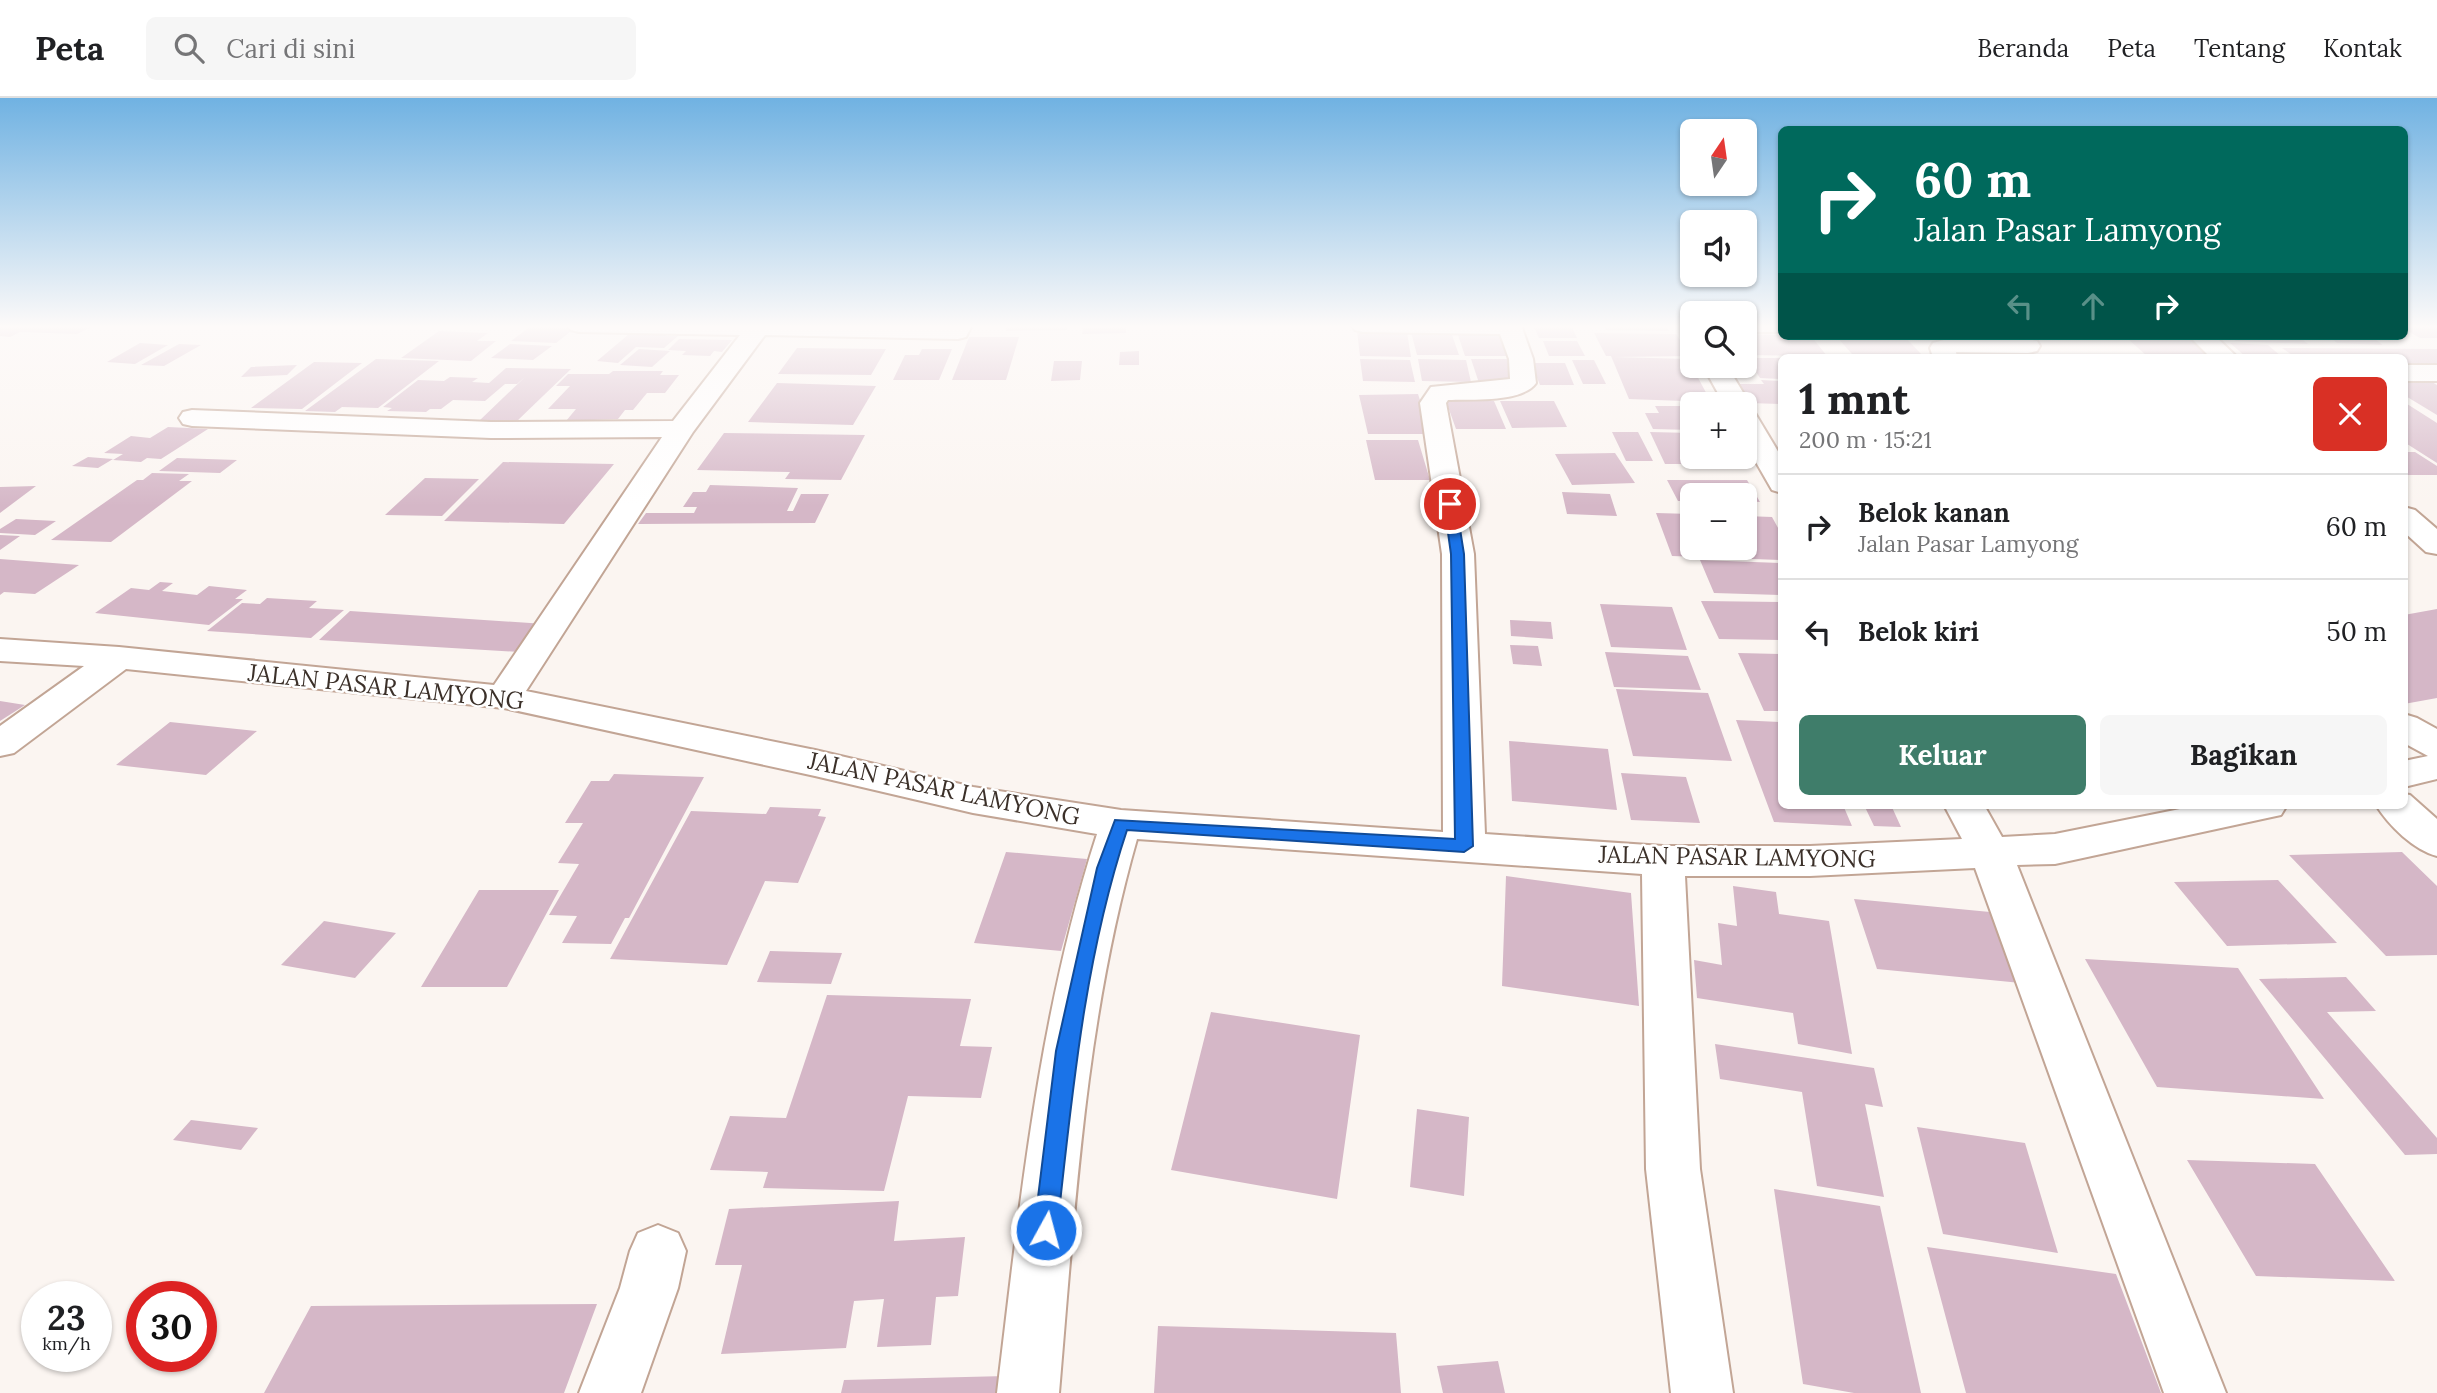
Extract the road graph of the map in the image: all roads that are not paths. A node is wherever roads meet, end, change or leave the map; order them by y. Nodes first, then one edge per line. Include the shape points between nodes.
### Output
1 (714, 385) edge
2 (1517, 385) edge
3 (192, 418) dead end
4 (681, 429) junction
5 (1757, 440) edge
6 (1778, 477) edge
7 (2408, 520) edge
8 (2437, 545) edge
9 (0, 650) edge
10 (119, 659) junction
11 (504, 697) junction
12 (2408, 728) edge
13 (0, 744) edge
14 (2437, 746) edge
15 (2437, 766) edge
16 (2408, 773) edge
17 (1966, 809) edge
18 (2249, 809) edge
19 (2400, 809) edge
20 (1121, 824) junction
21 (2437, 842) edge
22 (1464, 846) junction
23 (1991, 854) junction
24 (1663, 861) junction
25 (658, 1251) dead end
26 (610, 1393) edge
27 (1028, 1393) edge
28 (1702, 1393) edge
29 (2196, 1393) edge

1 - 4 street
2 - 22 street via 1440,393 1433,403 1458,554
3 - 4 street via 491,429
4 - 11 street
5 - 6 street
7 - 8 street
9 - 10 street, JALAN PASAR LAMYONG
10 - 11 street, JALAN PASAR LAMYONG
10 - 13 street
11 - 20 street, JALAN PASAR LAMYONG via 974,800
12 - 14 street
15 - 16 street
17 - 23 street
18 - 23 street, JALAN PASAR LAMYONG via 2107,840
19 - 21 street
20 - 22 street, JALAN PASAR LAMYONG
20 - 27 street via 1106,868 1066,1051
22 - 24 street, JALAN PASAR LAMYONG
23 - 24 street, JALAN PASAR LAMYONG
23 - 29 street
24 - 28 street via 1673,1169
25 - 26 street

